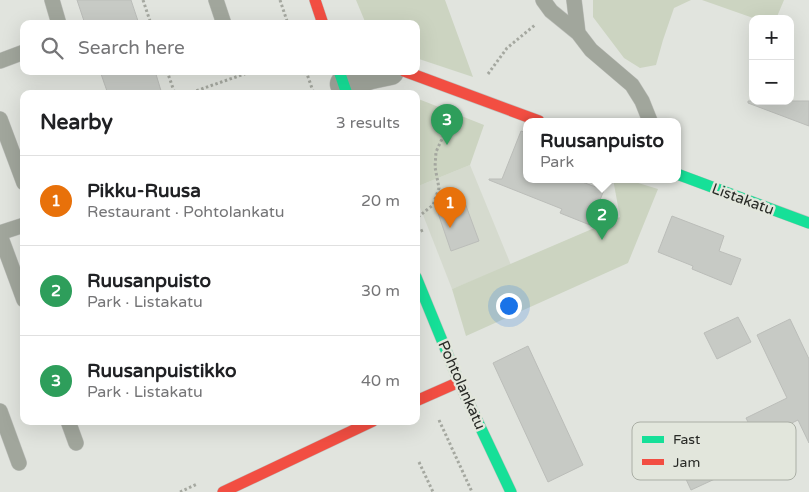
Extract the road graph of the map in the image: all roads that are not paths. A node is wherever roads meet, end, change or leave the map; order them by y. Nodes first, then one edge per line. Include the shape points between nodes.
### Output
1 (52, 0) edge
2 (216, 0) edge
3 (315, 0) edge
4 (543, 0) edge
5 (574, 0) edge
6 (58, 20) edge
7 (223, 20) edge
8 (320, 20) edge
9 (578, 33) junction
10 (20, 54) edge
11 (0, 61) edge
12 (371, 75) edge
13 (415, 75) edge
14 (343, 83) edge
15 (531, 118) edge
16 (649, 118) edge
17 (0, 119) edge
18 (20, 172) edge
19 (681, 175) edge
20 (809, 223) edge
21 (20, 226) edge
22 (0, 234) edge
23 (420, 287) edge
24 (20, 289) edge
25 (458, 382) junction
26 (420, 399) edge
27 (0, 411) edge
28 (69, 425) edge
29 (365, 425) edge
30 (76, 443) dead end
31 (19, 463) dead end
32 (223, 492) edge
33 (511, 492) edge

1 - 6 lane
2 - 7 lane
3 - 8 street
4 - 9 lane via 551,11
5 - 9 lane
9 - 16 lane via 592,50 632,85
10 - 11 lane
12 - 14 street
13 - 15 street
17 - 18 lane
19 - 20 street, Listakatu
21 - 22 lane
22 - 24 lane
23 - 25 street, Pohtolankatu
25 - 26 street
25 - 33 street, Pohtolankatu
27 - 31 lane
28 - 30 lane
29 - 32 street

